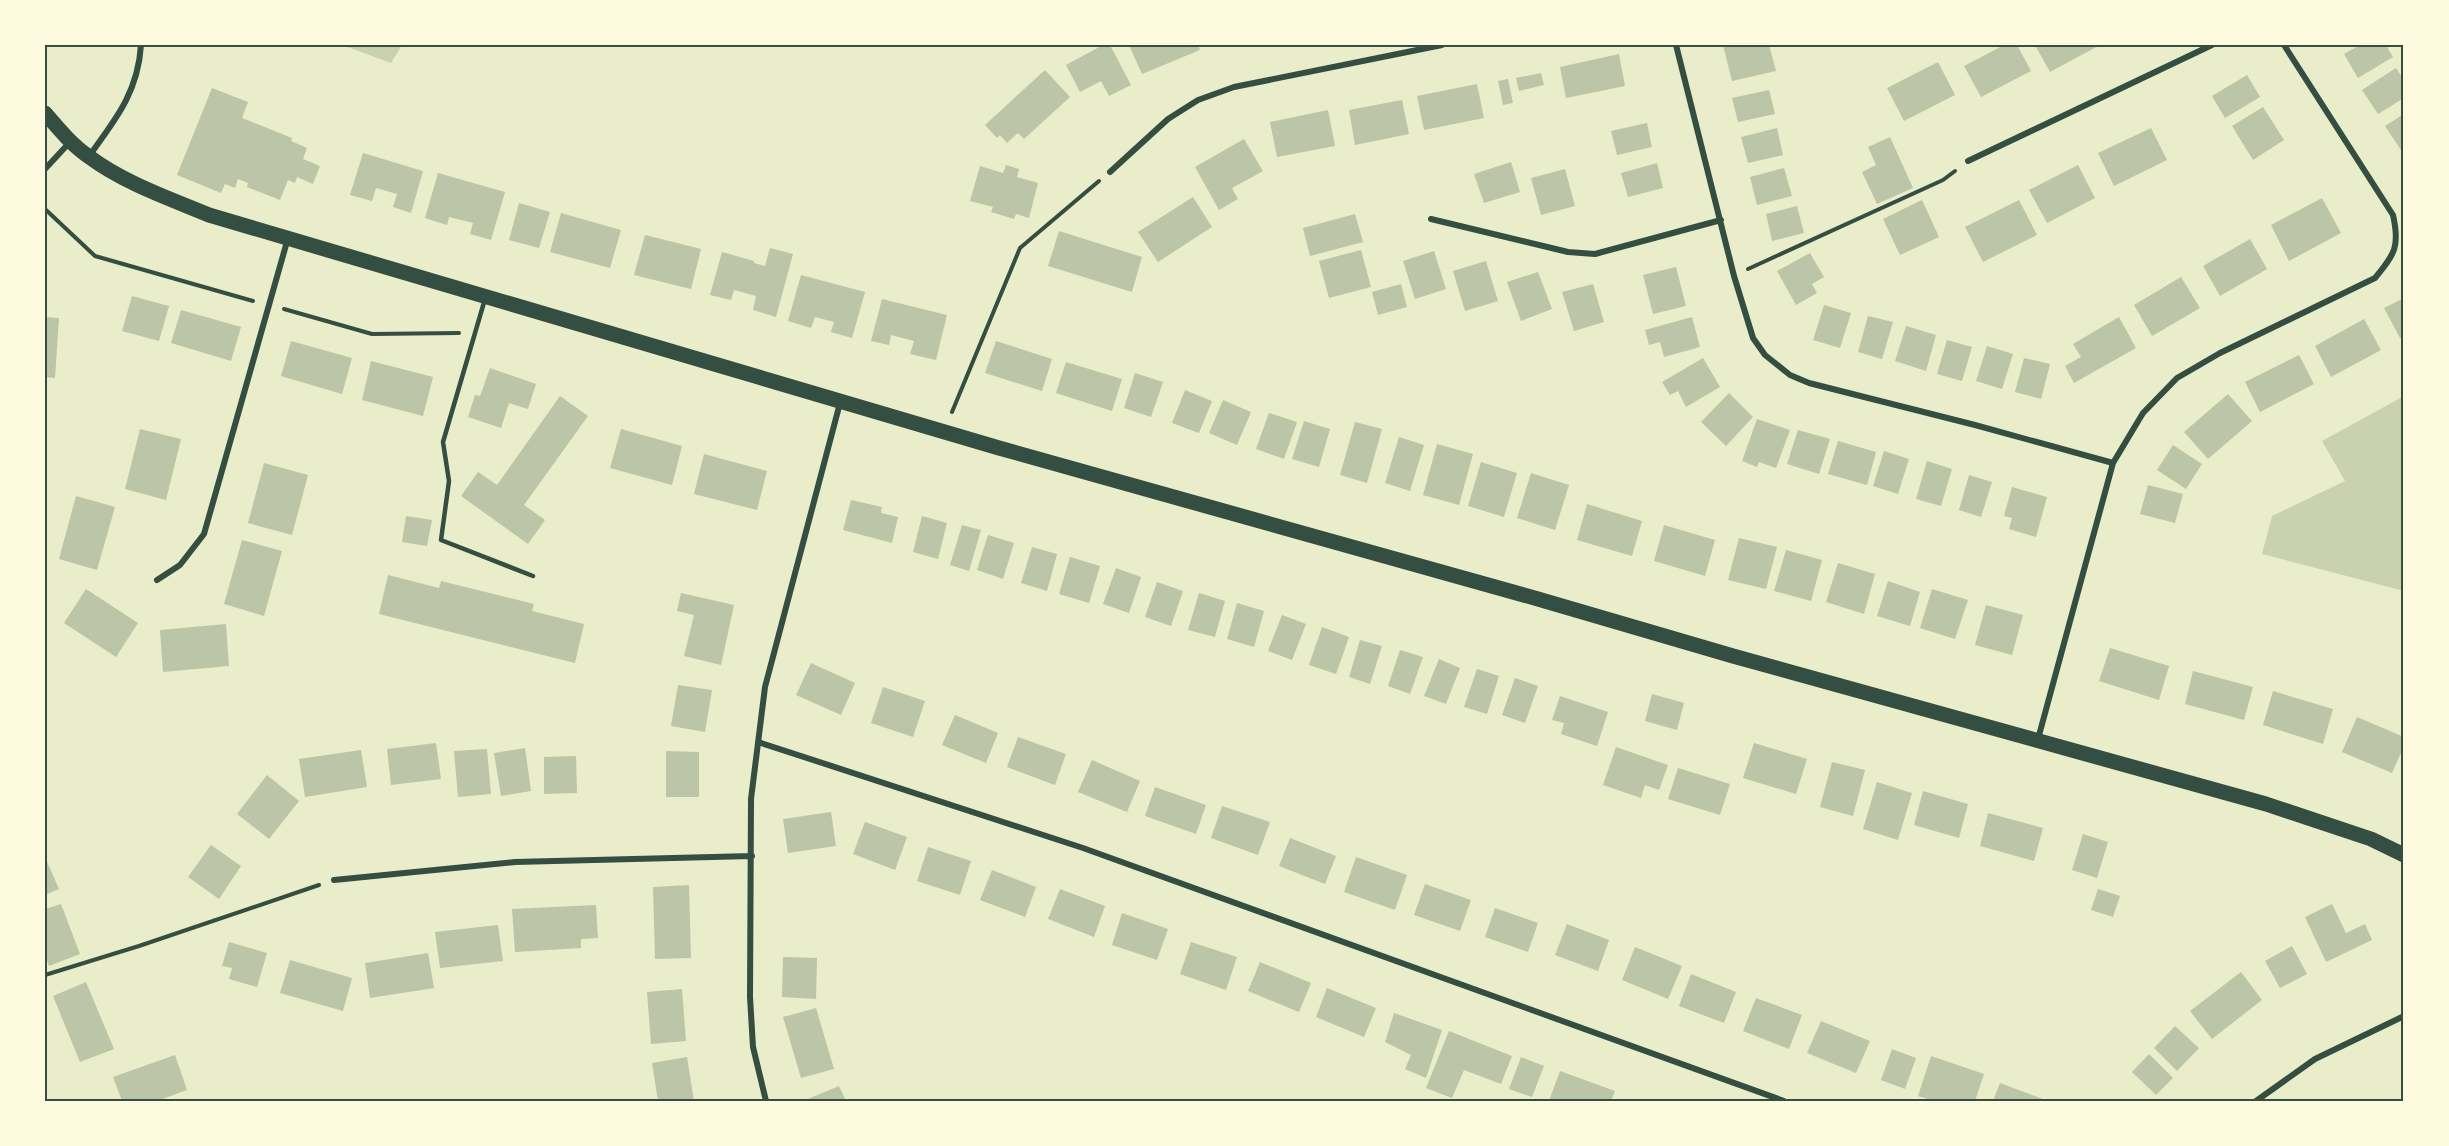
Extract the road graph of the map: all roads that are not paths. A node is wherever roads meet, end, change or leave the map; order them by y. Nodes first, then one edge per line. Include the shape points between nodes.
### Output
1 (141, 45) edge
2 (1442, 45) edge
3 (1676, 45) edge
4 (2212, 45) edge
5 (2284, 45) edge
6 (45, 113) edge
7 (70, 141) junction
8 (89, 157) junction
9 (1968, 161) road end
10 (45, 169) edge
11 (1110, 172) road end
12 (1431, 219) dead end
13 (1721, 220) junction
14 (288, 238) junction
15 (485, 297) junction
16 (840, 402) junction
17 (2113, 463) junction
18 (533, 576) dead end
19 (157, 580) dead end
20 (2038, 740) junction
21 (758, 742) junction
22 (2404, 855) edge
23 (752, 856) junction
24 (334, 880) road end
25 (2404, 1016) edge
26 (766, 1101) edge
27 (1784, 1101) edge
28 (2256, 1101) edge

1 - 8 street via 140,68 132,91
2 - 11 street via 1234,87 1198,100 1168,119
3 - 13 street
4 - 9 street
5 - 17 street via 2393,215 2398,237 2390,260 2376,278 2220,352 2177,378 2143,413
6 - 7 main road
7 - 8 main road
7 - 10 street
8 - 14 main road via 140,187 209,214
12 - 13 street via 1568,252 1594,254
13 - 17 street via 1753,338 1765,355 1790,375
14 - 15 main road
14 - 19 street via 204,534 180,565
15 - 16 main road
15 - 18 lane via 443,441 449,481 441,540
16 - 20 main road
16 - 21 street via 765,687
17 - 20 street
20 - 22 main road via 2266,804 2371,839
21 - 23 street via 751,799
21 - 27 street via 1083,848
23 - 24 street via 515,862
23 - 26 street via 753,1047
25 - 28 street via 2315,1059

